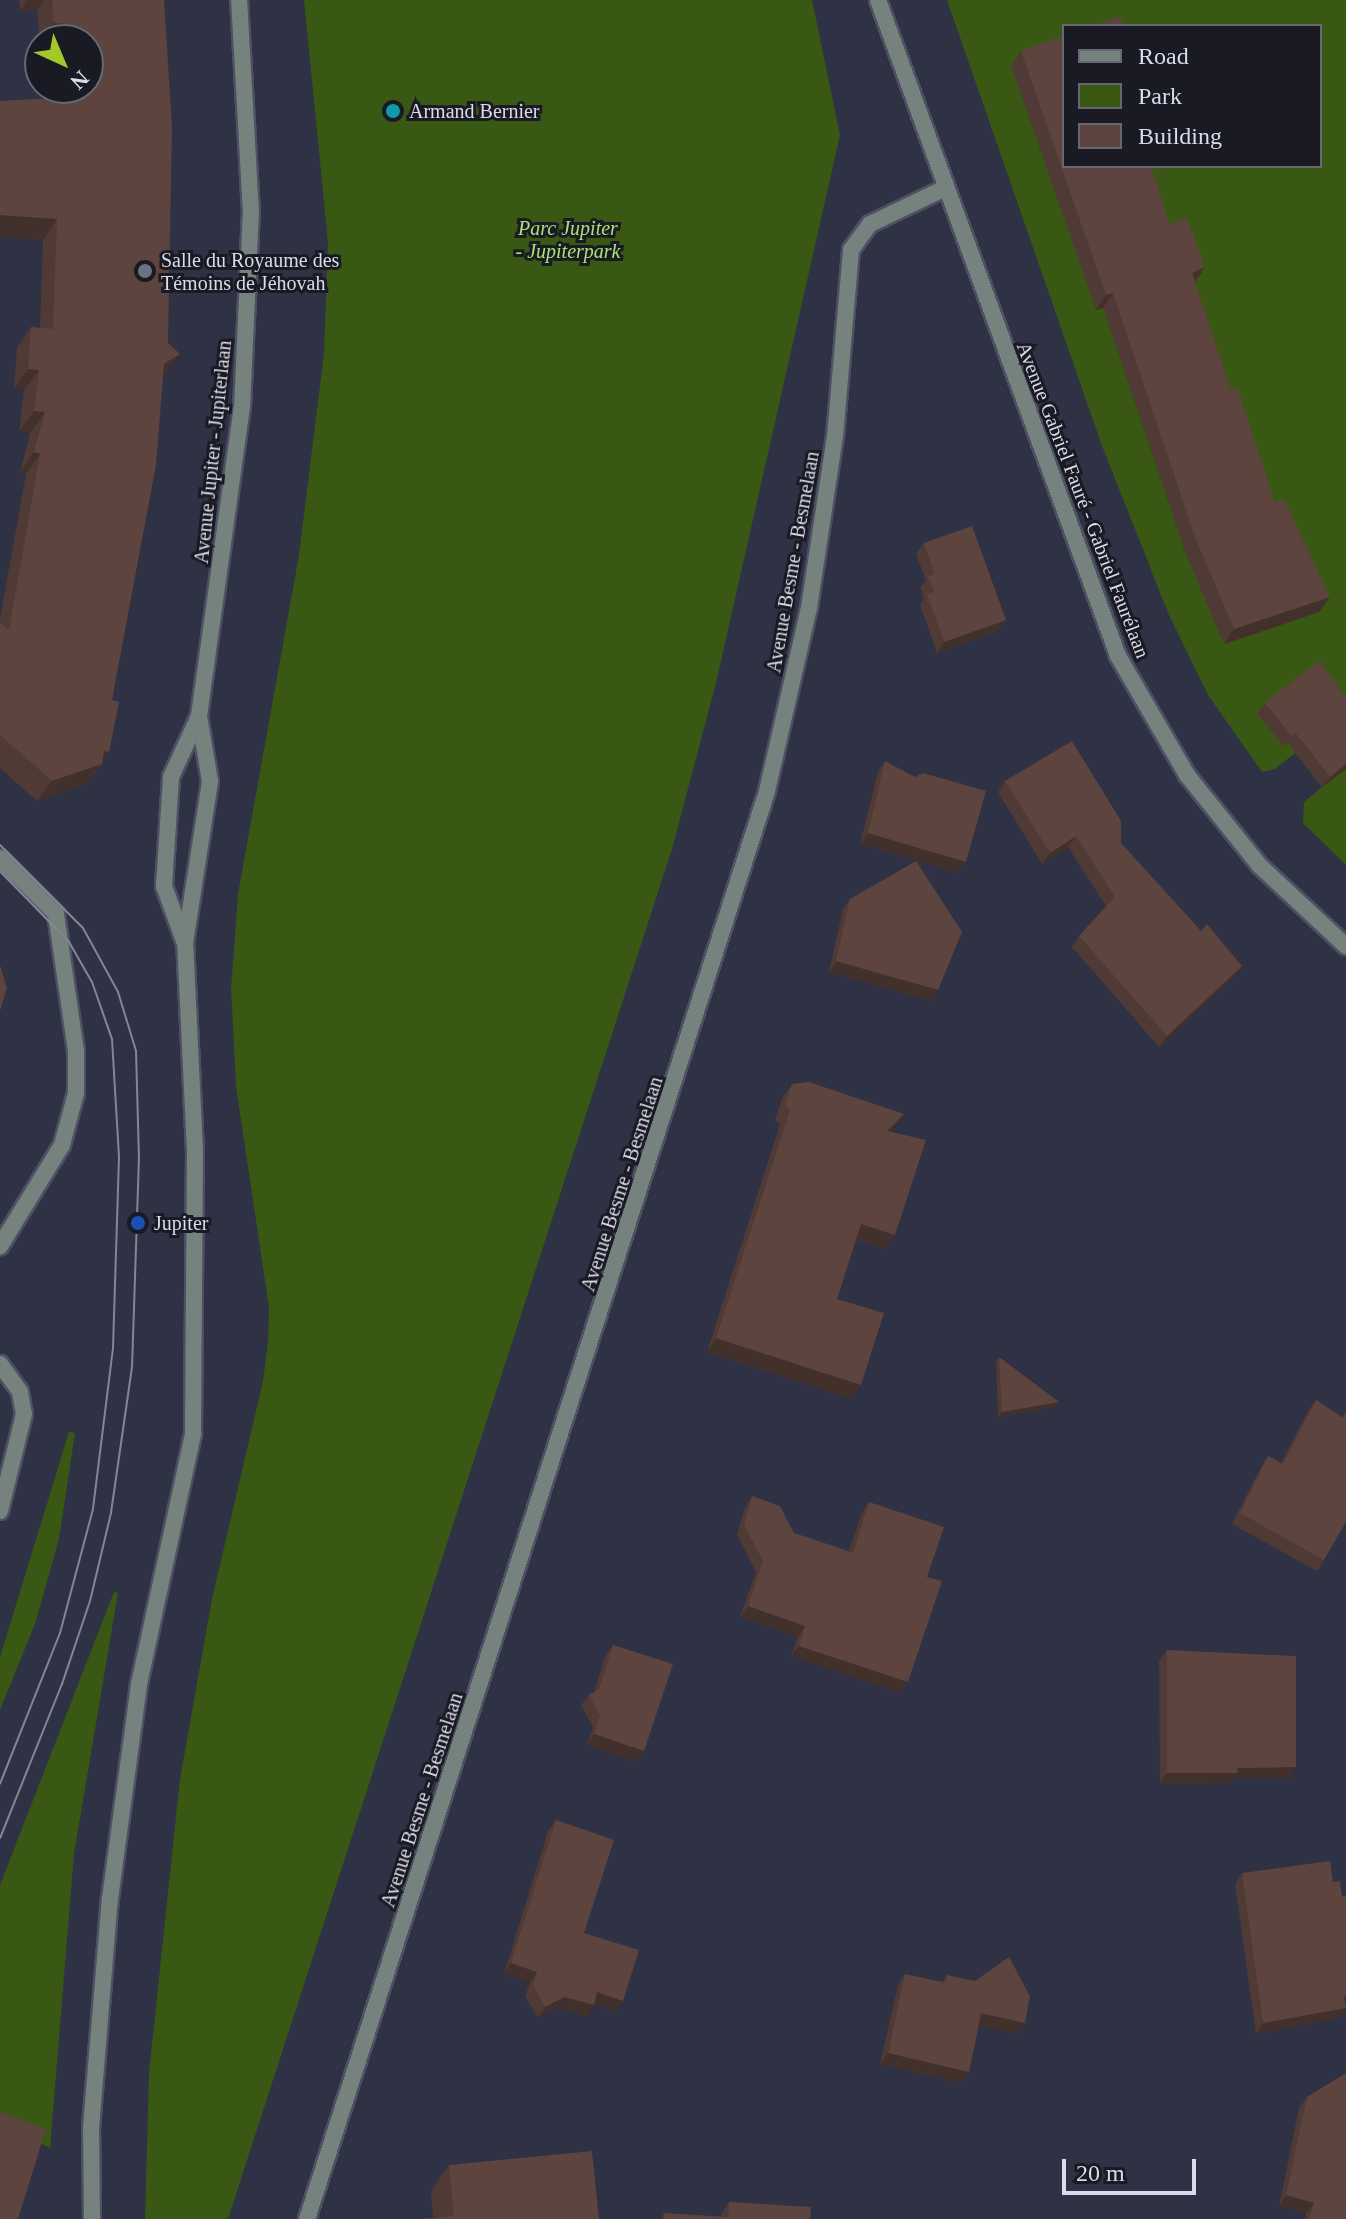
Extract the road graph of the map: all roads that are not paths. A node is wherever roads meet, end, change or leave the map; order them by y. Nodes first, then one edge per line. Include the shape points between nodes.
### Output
1 (239, 0) edge
2 (882, 3) edge
3 (945, 188) junction
4 (199, 716) junction
5 (0, 858) edge
6 (185, 943) junction
7 (1346, 946) edge
8 (0, 1246) edge
9 (0, 1364) edge
10 (0, 1511) edge
11 (92, 2219) edge
12 (307, 2219) edge

1 - 4 street, Avenue Jupiter - Jupiterlaan via 251,213 242,408
2 - 3 street, Avenue Gabriel Fauré - Gabriel Faurélaan
3 - 7 street, Avenue Gabriel Fauré - Gabriel Faurélaan via 1118,656 1187,775 1259,865
3 - 12 street, Avenue Besme - Besmelaan via 870,224 851,250 826,499 809,608 767,791
4 - 6 street, Avenue Jupiter - Jupiterlaan via 210,781
4 - 6 street, Avenue Jupiter - Jupiterlaan via 171,777 163,852 164,886
5 - 8 street via 56,914 72,994 76,1093 52,1168
6 - 11 street, Avenue Jupiter - Jupiterlaan via 196,1221 193,1434 139,1684 110,1899 91,2128
9 - 10 street via 20,1392 24,1414

